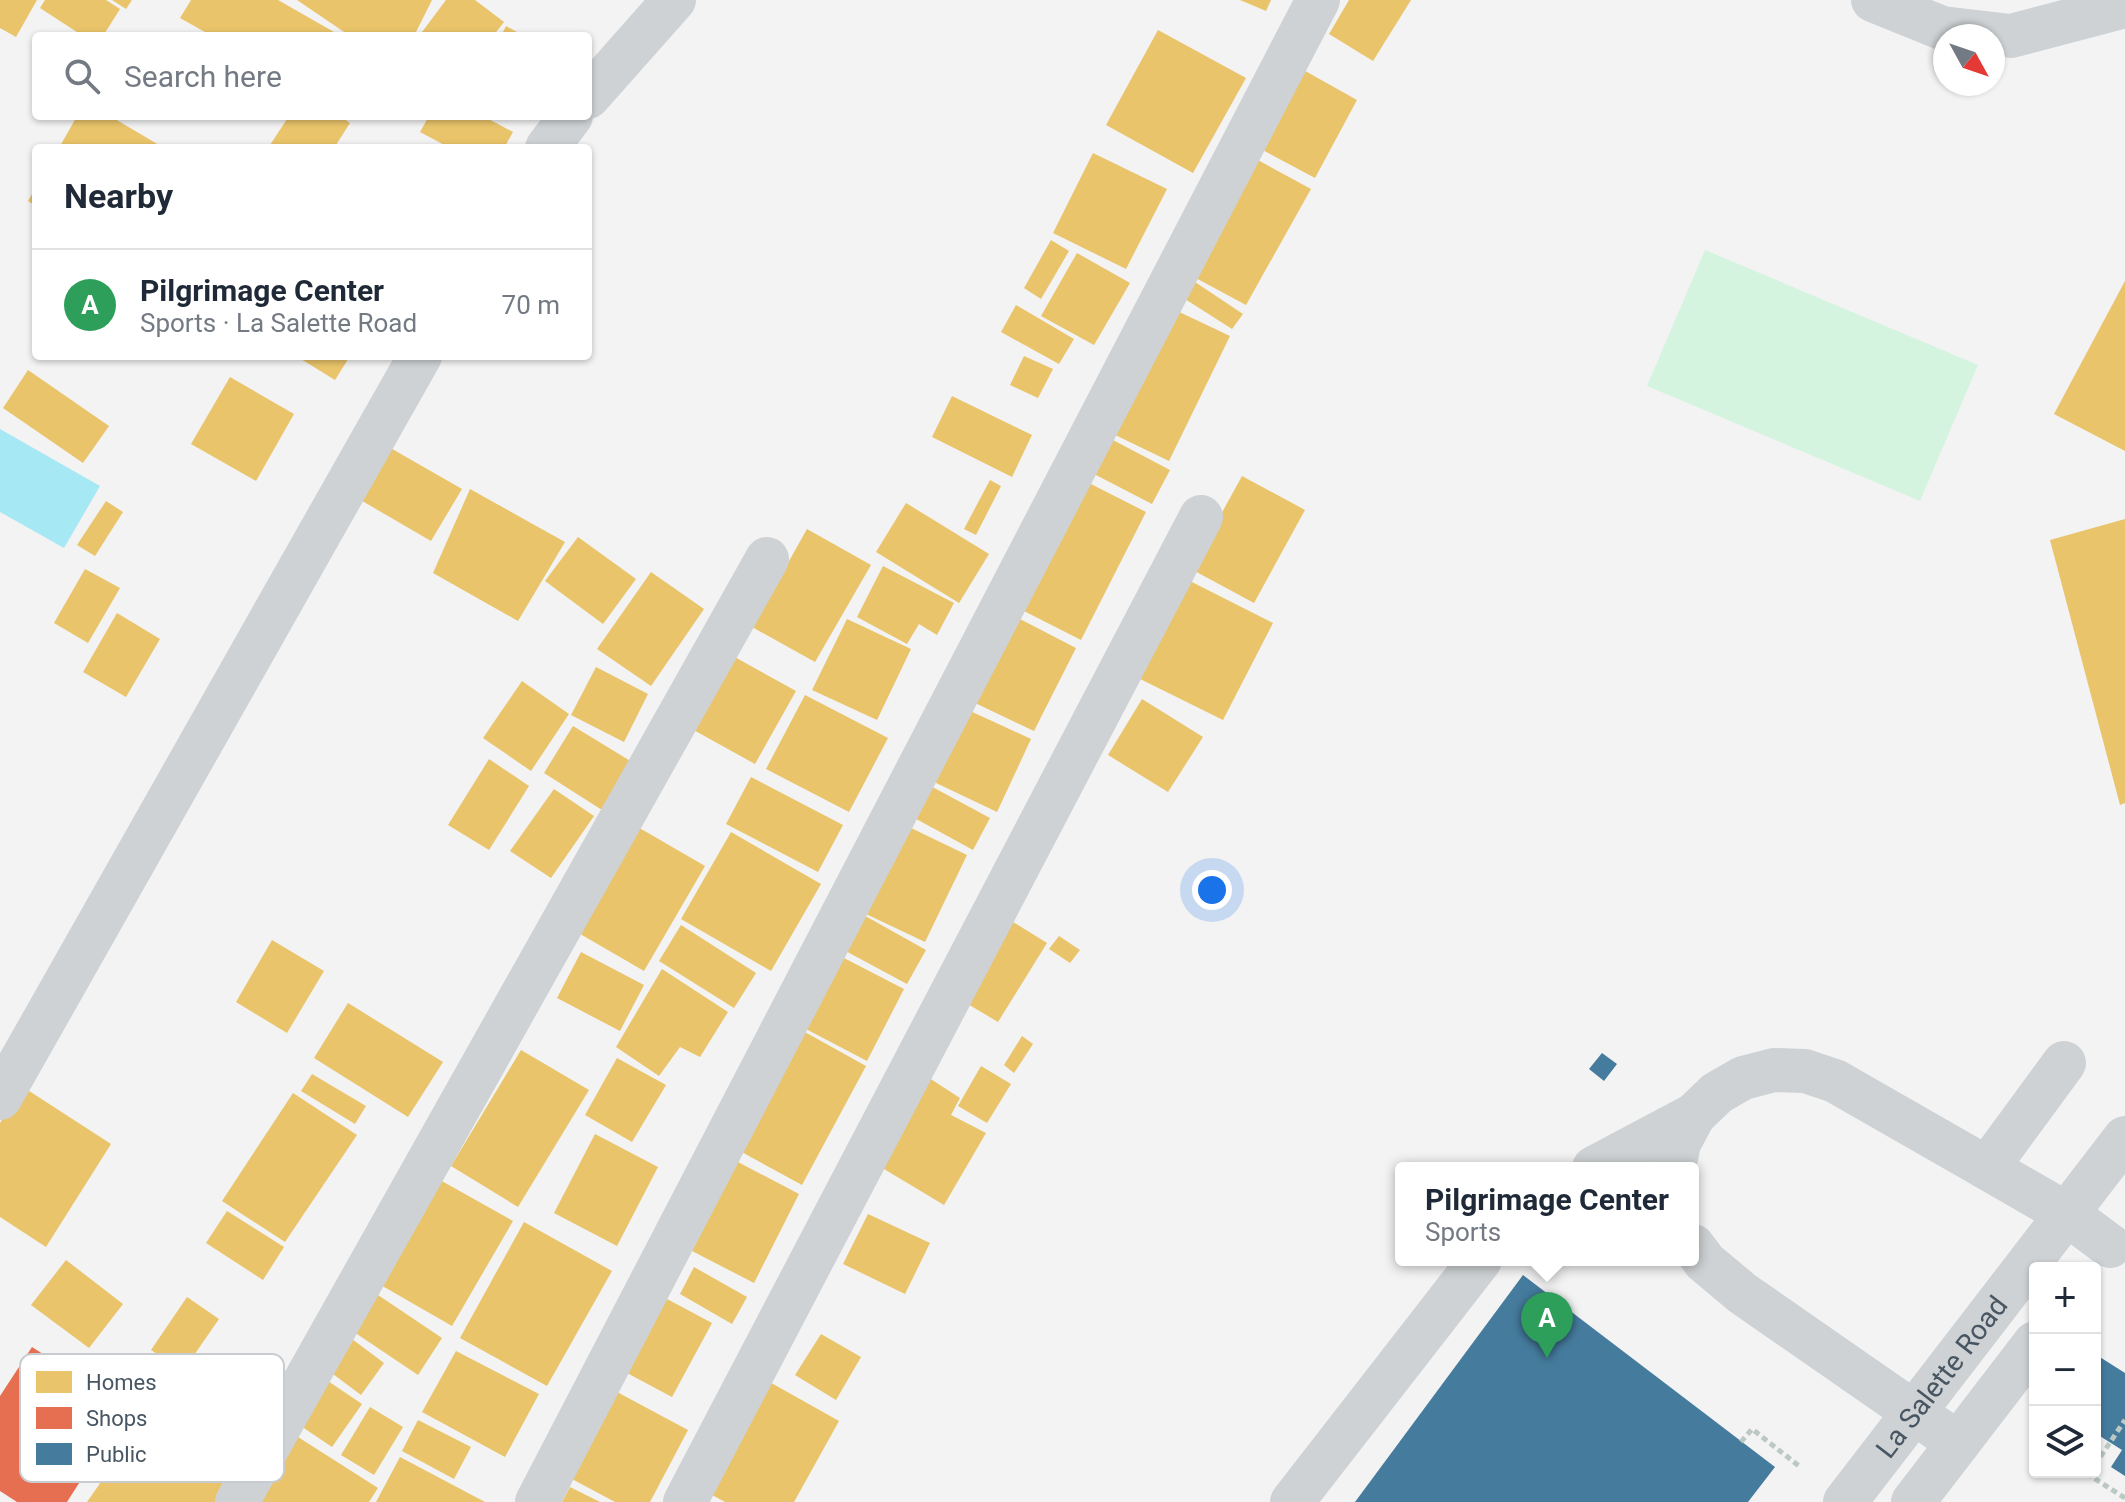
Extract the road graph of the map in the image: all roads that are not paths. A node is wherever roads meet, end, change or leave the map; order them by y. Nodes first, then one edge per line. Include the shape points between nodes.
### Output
1 (674, 0) edge
2 (1318, 0) edge
3 (1873, 0) edge
4 (2125, 6) edge
5 (592, 92) edge
6 (568, 120) edge
7 (550, 144) edge
8 (418, 360) edge
9 (1201, 517) dead end
10 (767, 559) dead end
11 (2064, 1063) dead end
12 (0, 1098) edge
13 (1694, 1115) junction
14 (2125, 1138) edge
15 (1605, 1162) edge
16 (1675, 1162) edge
17 (1987, 1168) junction
18 (2067, 1214) junction
19 (2109, 1247) edge
20 (1699, 1254) edge
21 (1475, 1266) edge
22 (2029, 1351) edge
23 (1913, 1414) junction
24 (284, 1418) edge
25 (1958, 1443) junction
26 (248, 1482) edge
27 (237, 1502) edge
28 (537, 1502) edge
29 (685, 1502) edge
30 (1292, 1502) edge
31 (1845, 1502) edge
32 (1913, 1502) edge

1 - 5 street
2 - 28 street
3 - 4 street via 1942,28 2011,36
6 - 7 street
8 - 12 street
9 - 29 street
10 - 24 street
11 - 17 street
13 - 15 street
13 - 16 street
13 - 17 street via 1743,1078 1774,1070 1805,1071 1835,1081
14 - 18 street, La Salette Road
17 - 18 street
18 - 19 street
18 - 23 street, La Salette Road
20 - 23 street via 1742,1293
21 - 30 street
22 - 25 street, La Salette Road
23 - 25 street
23 - 31 street, La Salette Road
25 - 32 street, La Salette Road
26 - 27 street

